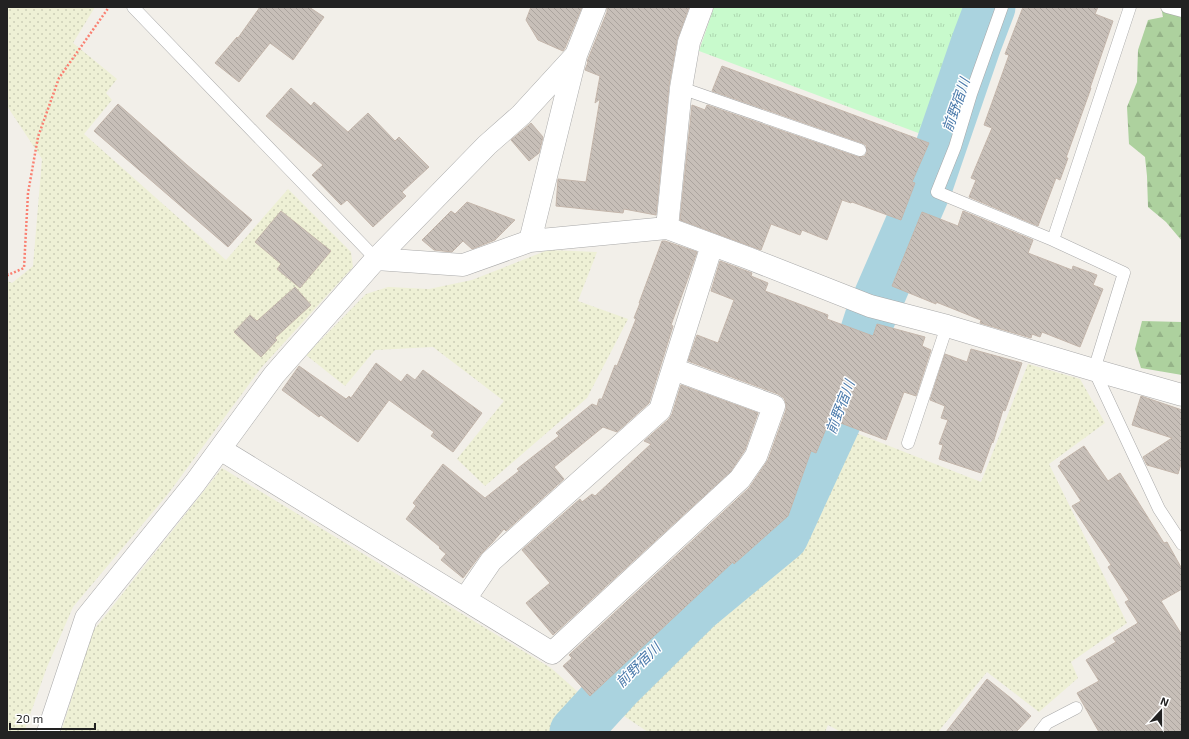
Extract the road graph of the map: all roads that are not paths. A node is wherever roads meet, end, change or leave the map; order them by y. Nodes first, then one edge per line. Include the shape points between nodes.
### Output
1 (132, 7) edge
2 (595, 7) edge
3 (702, 7) edge
4 (1002, 7) edge
5 (1130, 7) edge
6 (1167, 7) edge
7 (1182, 11) edge
8 (576, 55) junction
9 (681, 88) junction
10 (860, 150) dead end
11 (667, 228) junction
12 (1053, 240) junction
13 (530, 241) junction
14 (712, 245) junction
15 (376, 258) junction
16 (947, 326) junction
17 (673, 369) junction
18 (1094, 370) junction
19 (1182, 395) edge
20 (908, 443) dead end
21 (220, 449) junction
22 (1182, 544) edge
23 (465, 599) junction
24 (1076, 708) dead end
25 (48, 732) edge
26 (1040, 732) edge

1 - 15 lane
2 - 8 street
3 - 9 street via 689,42
4 - 12 lane via 955,147 937,192
5 - 12 lane
6 - 7 lane
8 - 13 street
8 - 15 street via 520,115
9 - 10 lane
9 - 11 street
11 - 13 street
11 - 14 street
12 - 18 lane via 1124,272
13 - 15 street via 463,265
14 - 16 street via 870,306
14 - 17 street
15 - 21 street via 274,375
16 - 18 street
16 - 20 lane
17 - 23 street via 660,410 491,561
17 - 23 street via 774,406 756,456 740,479 552,653
18 - 19 street
18 - 22 lane via 1159,509
21 - 23 street
21 - 25 street via 86,618
24 - 26 lane via 1047,723

